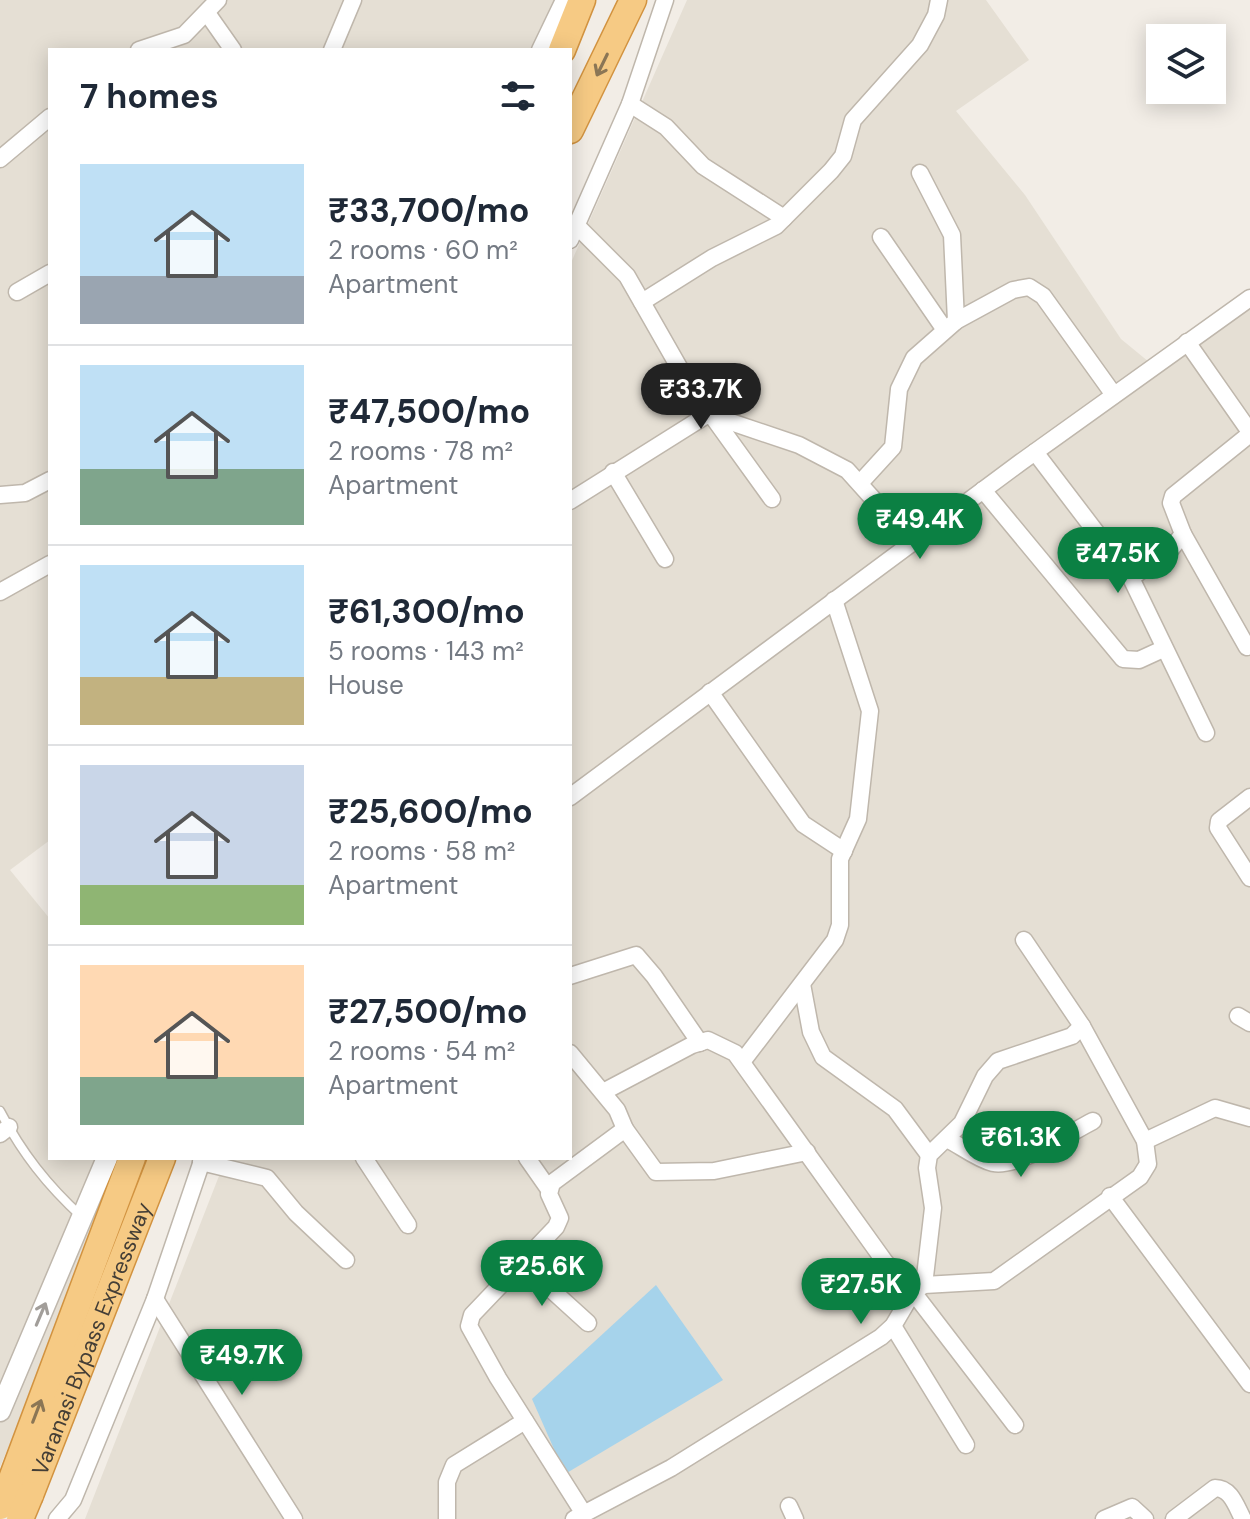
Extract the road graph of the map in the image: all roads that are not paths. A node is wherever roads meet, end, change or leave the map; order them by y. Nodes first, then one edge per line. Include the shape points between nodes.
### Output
1 (353, 0) edge
2 (564, 0) edge
3 (582, 0) edge
4 (633, 0) edge
5 (665, 0) edge
6 (941, 1) edge
7 (212, 7) edge
8 (183, 42) edge
9 (150, 48) edge
10 (232, 48) edge
11 (333, 48) edge
12 (541, 48) edge
13 (563, 48) edge
14 (630, 104) junction
15 (48, 119) edge
16 (572, 126) edge
17 (0, 159) edge
18 (920, 173) dead end
19 (784, 218) junction
20 (573, 232) edge
21 (881, 237) dead end
22 (48, 274) edge
23 (17, 292) dead end
24 (1250, 298) edge
25 (642, 302) junction
26 (951, 326) junction
27 (1187, 342) junction
28 (1114, 395) junction
29 (710, 413) junction
30 (1250, 433) edge
31 (1035, 452) junction
32 (613, 472) junction
33 (48, 481) edge
34 (861, 482) junction
35 (983, 490) junction
36 (0, 495) edge
37 (772, 499) dead end
38 (572, 500) edge
39 (1183, 534) junction
40 (912, 542) junction
41 (665, 559) dead end
42 (48, 565) edge
43 (1131, 578) junction
44 (0, 592) edge
45 (834, 600) junction
46 (1247, 647) dead end
47 (1163, 649) junction
48 (710, 692) junction
49 (1206, 733) dead end
50 (572, 796) edge
51 (1250, 797) edge
52 (844, 851) junction
53 (1250, 878) edge
54 (1024, 940) dead end
55 (572, 975) edge
56 (802, 984) junction
57 (1082, 1026) junction
58 (700, 1043) junction
59 (572, 1055) edge
60 (742, 1062) junction
61 (603, 1092) junction
62 (0, 1111) edge
63 (1250, 1118) edge
64 (1093, 1121) dead end
65 (625, 1129) junction
66 (4, 1130) edge
67 (947, 1139) junction
68 (1145, 1141) junction
69 (807, 1152) junction
70 (929, 1155) junction
71 (106, 1160) edge
72 (131, 1160) edge
73 (161, 1160) edge
74 (202, 1160) edge
75 (365, 1160) edge
76 (528, 1160) edge
77 (548, 1188) junction
78 (1110, 1196) junction
79 (82, 1218) junction
80 (408, 1225) dead end
81 (346, 1260) dead end
82 (523, 1264) junction
83 (918, 1288) junction
84 (155, 1299) junction
85 (588, 1323) dead end
86 (893, 1326) junction
87 (1250, 1384) edge
88 (0, 1411) edge
89 (525, 1421) junction
90 (1015, 1425) dead end
91 (966, 1445) dead end
92 (15, 1504) edge
93 (579, 1516) edge
94 (57, 1519) edge
95 (294, 1519) edge
96 (447, 1519) edge
97 (1104, 1519) edge
98 (1145, 1519) edge
99 (1174, 1519) edge
100 (1243, 1519) edge

1 - 11 street
2 - 12 street
3 - 13 highway
4 -> 16 highway
5 - 14 street
6 - 19 street via 920,45 853,120 843,156
7 - 8 street
7 - 10 street
8 - 9 street
14 - 19 street via 666,127 703,166
14 - 20 street
15 - 17 street
18 - 26 street via 952,235
19 - 25 street
20 - 25 street via 612,257
21 - 26 street
22 - 23 street
24 - 27 street
25 - 29 street
26 - 28 street via 1013,290 1034,288
26 - 34 street via 908,366 899,389 893,447
27 - 28 street
27 - 30 street
28 - 31 street
29 - 32 street
29 - 34 street via 799,445
29 - 37 street
30 - 39 street via 1173,496
31 - 35 street
31 - 43 street
32 - 38 street
32 - 41 street
33 - 36 street via 25,493
34 - 40 street
35 - 40 street
35 - 47 street via 1123,659 1139,660
39 - 43 street
39 - 46 street
40 - 45 street
42 - 44 street
43 - 47 street
45 - 48 street
45 - 52 street via 870,711 858,819
47 - 49 street
48 - 50 street
48 - 52 street via 803,824
51 - 53 street via 1228,812 1218,828
52 - 56 street via 838,878 840,925
54 - 57 street
55 - 58 street via 636,955
56 - 60 street
56 - 70 street via 811,1032 823,1057 895,1109
57 - 67 street via 1072,1036 998,1061
57 - 68 street
58 - 60 street via 724,1045
58 - 61 street
59 - 61 street
60 - 69 street
61 - 65 street
62 - 66 lane
63 - 68 street via 1215,1108
64 - 67 street via 1002,1163
65 - 69 street via 656,1172 714,1171
65 - 77 street
66 - 79 lane via 49,1187
67 - 70 street
68 - 78 street via 1145,1171
69 - 83 street via 885,1262
70 - 83 street via 933,1208
71 - 79 street
92 -> 72 highway, Varanasi Bypass Expressway
73 - 92 highway, Varanasi Bypass Expressway
74 - 81 street via 267,1178
74 - 84 street
75 - 80 street
76 - 77 street
77 - 82 street via 560,1218
78 - 83 street via 994,1281
78 - 87 street
88 -> 79 street
82 - 85 street
82 - 89 street via 472,1315 469,1326
83 - 86 street
83 - 90 street
84 - 94 street via 73,1500
84 - 95 street
86 - 91 street
86 - 93 street via 671,1468
89 - 93 street
89 - 96 street via 454,1465 447,1482
97 - 98 street via 1132,1507
99 - 100 street via 1221,1488

